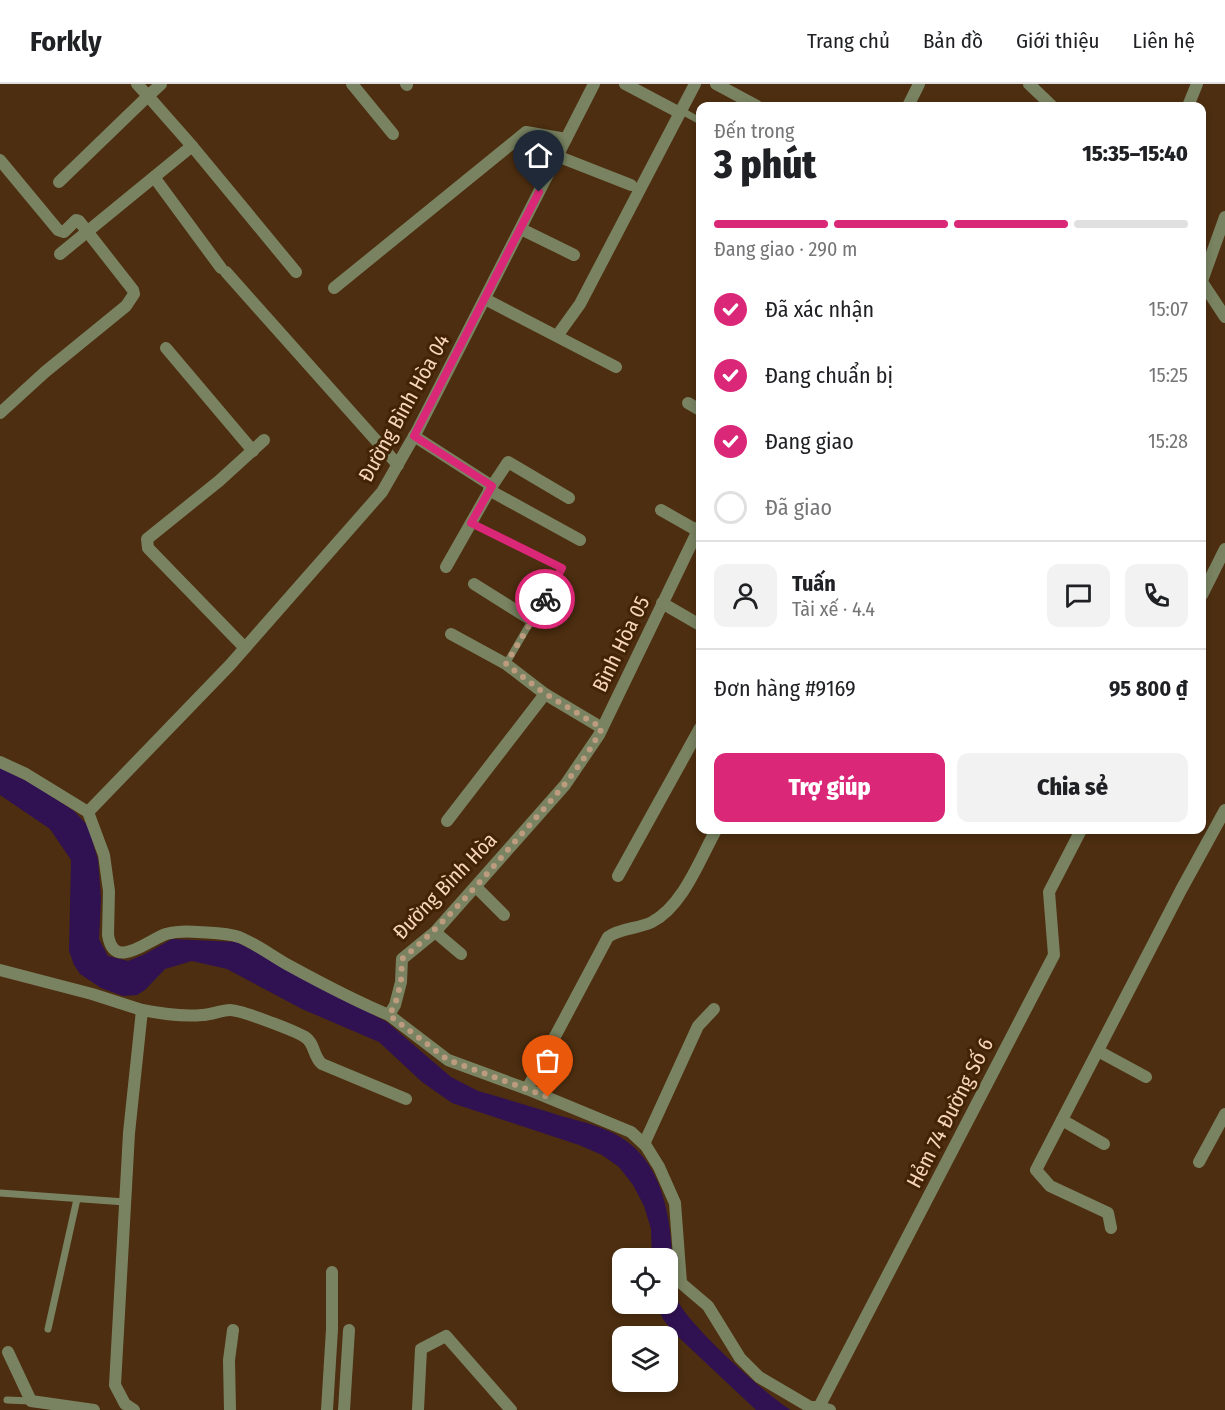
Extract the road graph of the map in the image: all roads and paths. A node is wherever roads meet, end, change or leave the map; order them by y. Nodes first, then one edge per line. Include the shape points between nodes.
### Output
1 (137, 84) edge
2 (161, 84) edge
3 (352, 84) edge
4 (594, 84) edge
5 (625, 84) edge
6 (695, 84) edge
7 (716, 84) edge
8 (919, 84) edge
9 (1029, 84) edge
10 (1197, 84) edge
11 (148, 96) junction
12 (750, 102) edge
13 (910, 102) edge
14 (1048, 102) edge
15 (1190, 102) edge
16 (681, 112) junction
17 (696, 119) edge
18 (393, 134) dead end
19 (566, 139) junction
20 (192, 146) junction
21 (557, 156) junction
22 (0, 160) edge
23 (154, 177) junction
24 (59, 182) dead end
25 (631, 185) dead end
26 (1225, 217) edge
27 (521, 228) junction
28 (88, 231) junction
29 (60, 254) dead end
30 (574, 255) dead end
31 (1206, 271) edge
32 (296, 272) dead end
33 (334, 288) dead end
34 (1206, 288) edge
35 (485, 299) junction
36 (1225, 317) edge
37 (557, 336) junction
38 (166, 348) dead end
39 (616, 367) dead end
40 (688, 403) dead end
41 (696, 408) edge
42 (0, 413) edge
43 (414, 436) junction
44 (264, 440) dead end
45 (253, 451) junction
46 (398, 465) junction
47 (490, 488) junction
48 (568, 498) dead end
49 (661, 510) dead end
50 (471, 523) junction
51 (696, 527) edge
52 (696, 534) edge
53 (580, 540) dead end
54 (1225, 549) edge
55 (446, 567) dead end
56 (474, 584) dead end
57 (1206, 587) edge
58 (662, 603) junction
59 (533, 621) junction
60 (696, 624) edge
61 (451, 634) dead end
62 (245, 648) junction
63 (506, 664) junction
64 (544, 693) junction
65 (602, 728) junction
66 (696, 735) edge
67 (0, 762) edge
68 (572, 775) joint
69 (1225, 810) edge
70 (88, 812) junction
71 (447, 821) dead end
72 (714, 834) edge
73 (1079, 834) edge
74 (618, 876) dead end
75 (476, 887) junction
76 (504, 915) dead end
77 (435, 932) junction
78 (461, 954) dead end
79 (0, 970) edge
80 (714, 1009) dead end
81 (142, 1010) junction
82 (389, 1015) junction
83 (1098, 1051) junction
84 (1146, 1077) dead end
85 (527, 1089) junction
86 (406, 1099) dead end
87 (1225, 1114) edge
88 (1062, 1120) junction
89 (644, 1144) junction
90 (1104, 1144) dead end
91 (1199, 1162) dead end
92 (0, 1193) edge
93 (76, 1199) junction
94 (125, 1202) junction
95 (1111, 1228) dead end
96 (332, 1272) dead end
97 (48, 1329) dead end
98 (233, 1330) dead end
99 (349, 1330) dead end
100 (8, 1352) dead end
101 (7, 1400) dead end
102 (31, 1401) junction
103 (825, 1408) edge
104 (508, 1409) edge
105 (94, 1410) edge
106 (134, 1410) edge
107 (230, 1410) edge
108 (327, 1410) edge
109 (344, 1410) edge
110 (418, 1410) edge

1 - 11 street
2 - 11 street
3 - 18 street
4 - 19 street, Đường Bình Hòa 04
5 - 16 street
6 - 16 street
7 - 12 street
8 - 13 street
9 - 14 street
10 - 15 street
11 - 20 street
11 - 24 street
16 - 17 lane
16 - 37 street via 585,294
19 - 21 street, Đường Bình Hòa 04
19 - 33 street via 526,132
20 - 23 street
20 - 32 street
21 - 25 street
21 - 27 street, Đường Bình Hòa 04
22 - 28 street via 58,230 64,231 77,220
23 - 28 street
23 - 46 street via 224,270
26 - 31 street
27 - 30 street
27 - 35 street, Đường Bình Hòa 04
28 - 29 street
28 - 42 street via 133,290 132,298
34 - 36 street
35 - 37 street
35 - 43 street, Đường Bình Hòa 04
37 - 39 street
38 - 45 street
40 - 41 street
43 - 46 street, Đường Bình Hòa 04
43 - 47 street
44 - 45 street
45 - 62 street via 147,539 148,548
46 - 62 street, Đường Bình Hòa 04 via 382,492
47 - 48 street via 508,462
47 - 50 street
47 - 53 street
49 - 51 street
50 - 55 street
50 - 59 lane via 562,568
52 - 58 street, Bình Hòa 05
54 - 57 street
56 - 59 street
58 - 60 street
58 - 65 street, Bình Hòa 05
59 - 63 lane
61 - 63 street
62 - 70 street, Đường Bình Hòa 04
63 - 64 street
64 - 65 street
64 - 71 street
65 - 68 street, Bình Hòa 05
66 - 74 street
67 - 70 street
68 - 75 street, Đường Bình Hòa
69 - 83 street
70 - 82 street via 104,855 109,891 108,935 116,951 128,952 180,931 239,937 318,982
72 - 85 street via 679,897 664,914 655,921 608,937
73 - 103 street, Hẻm 74 Đường Số 6 via 1049,892 1054,955
75 - 76 street
75 - 77 street, Đường Bình Hòa
77 - 78 street
77 - 82 street, Đường Bình Hòa via 402,959 401,982
79 - 81 street
80 - 89 street via 698,1026
81 - 86 street via 189,1016 230,1010 278,1025 310,1041 322,1064
81 - 94 street
82 - 85 street via 448,1060
83 - 84 street
83 - 88 street
85 - 89 street via 632,1132
87 - 91 street
88 - 90 street
88 - 95 street via 1036,1170 1050,1186 1108,1213
89 - 103 street via 675,1203 681,1283 708,1306 740,1358 759,1377 810,1407
92 - 93 lane
93 - 94 lane
93 - 97 lane
94 - 106 street via 115,1385 125,1404
96 - 108 street
98 - 107 street via 228,1369
99 - 109 street
100 - 102 street
101 - 102 lane
102 - 105 street
104 - 110 street via 446,1336 421,1349

